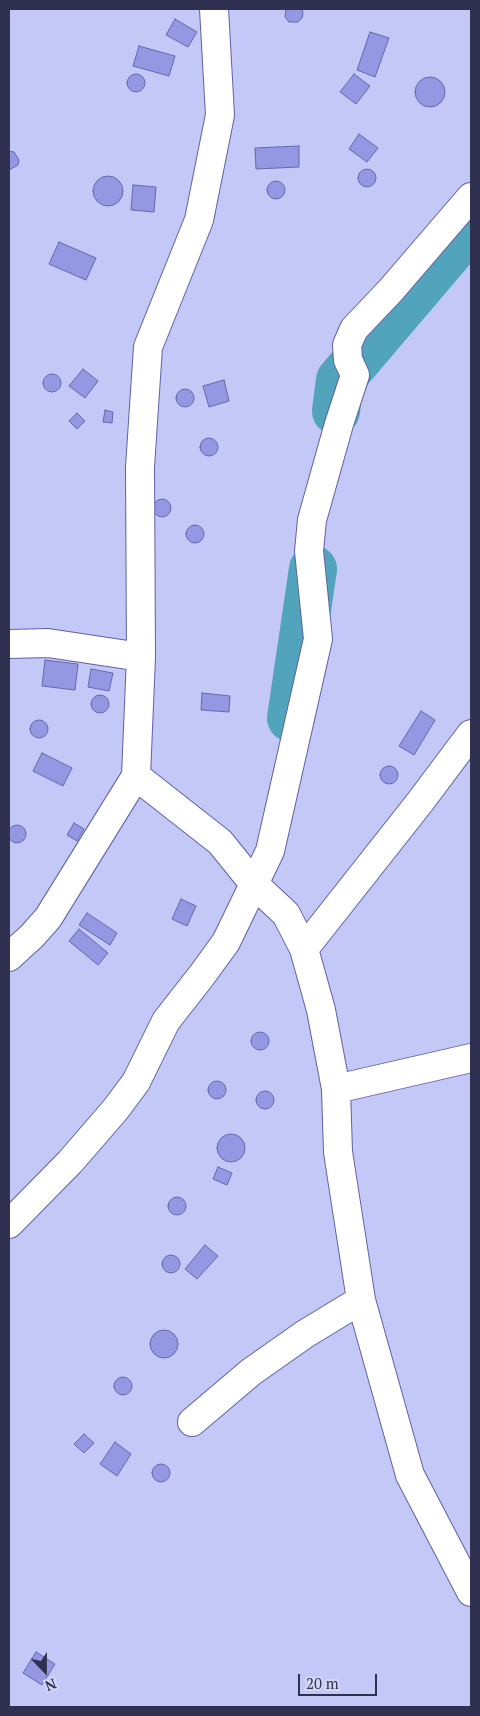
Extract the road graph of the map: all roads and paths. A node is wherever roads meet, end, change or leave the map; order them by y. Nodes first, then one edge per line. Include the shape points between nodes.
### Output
1 (214, 9) edge
2 (471, 197) edge
3 (9, 644) edge
4 (141, 657) junction
5 (471, 734) edge
6 (136, 776) junction
7 (254, 884) junction
8 (304, 949) junction
9 (9, 957) edge
10 (471, 1058) edge
11 (336, 1089) junction
12 (9, 1224) edge
13 (361, 1300) junction
14 (192, 1422) dead end
15 (471, 1592) edge

1 - 4 street via 220,115 199,220 148,347 140,467
2 - 7 street via 392,290 354,329 347,345 348,360 355,376 338,424 312,520 309,551 318,639 270,850
3 - 4 street via 48,643
4 - 6 street
5 - 8 street
6 - 7 street via 220,842
6 - 9 street via 48,918
7 - 8 street via 286,914
7 - 12 street via 226,942 166,1021 136,1082 116,1110
8 - 11 street via 321,1010
10 - 11 street
11 - 13 street via 338,1152
13 - 14 street via 258,1367
13 - 15 street via 410,1475

